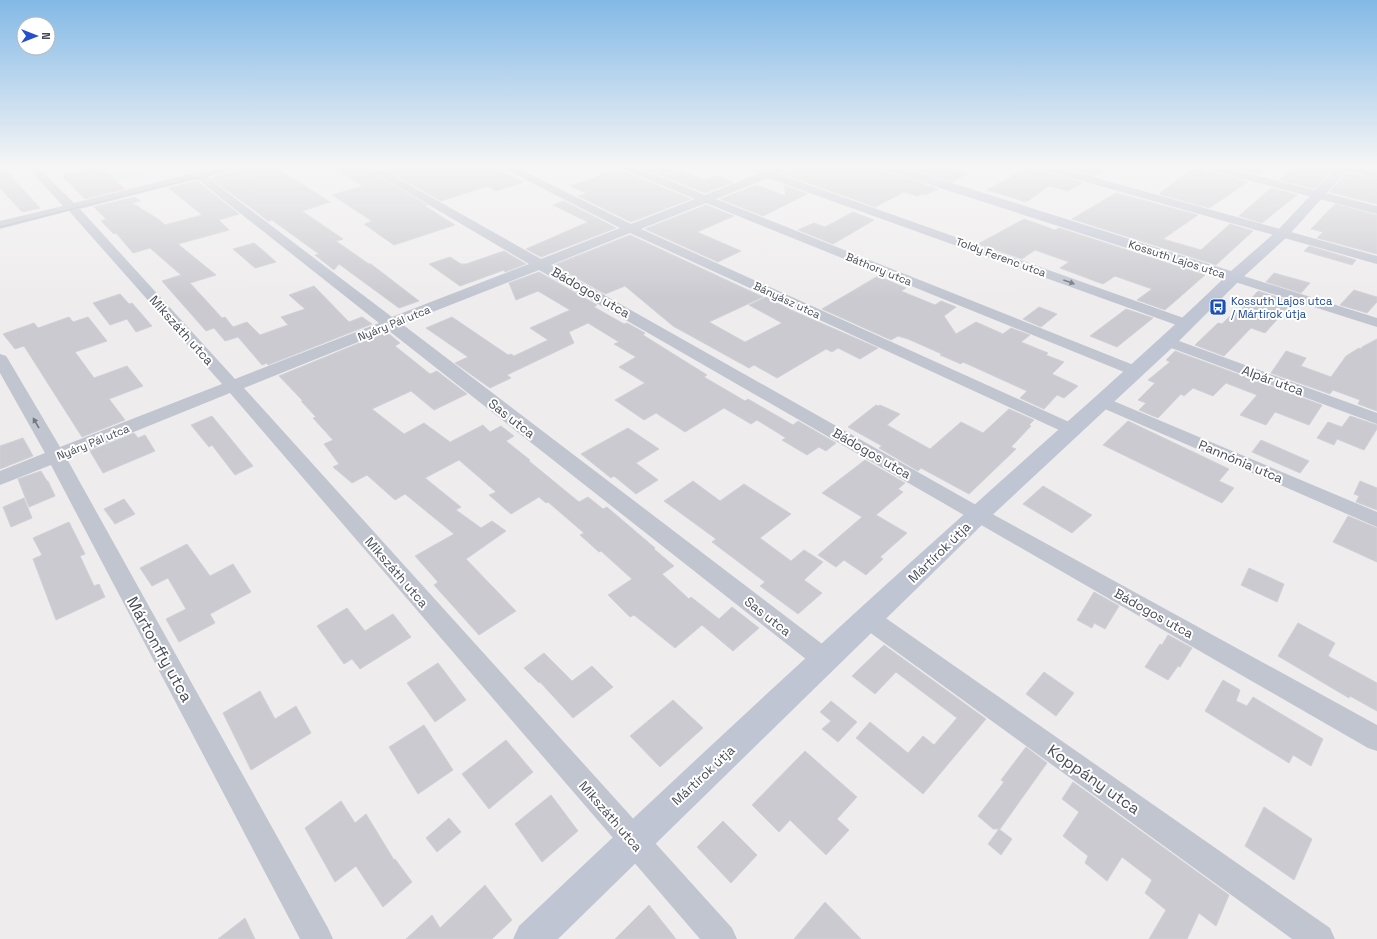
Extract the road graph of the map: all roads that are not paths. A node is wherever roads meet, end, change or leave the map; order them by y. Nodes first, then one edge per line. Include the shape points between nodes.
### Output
1 (61, 210) edge
2 (75, 210) edge
3 (242, 210) edge
4 (445, 210) edge
5 (593, 210) edge
6 (679, 210) edge
7 (732, 210) edge
8 (868, 210) edge
9 (1023, 210) edge
10 (1196, 210) edge
11 (1305, 210) edge
12 (0, 225) edge
13 (632, 229) junction
14 (1282, 234) junction
15 (1377, 260) edge
16 (541, 264) junction
17 (1234, 277) junction
18 (1377, 323) edge
19 (391, 324) junction
20 (1187, 324) junction
21 (1168, 342) junction
22 (0, 359) edge
23 (1134, 371) junction
24 (233, 386) junction
25 (1104, 402) junction
26 (1377, 419) edge
27 (1072, 430) junction
28 (56, 457) junction
29 (0, 478) edge
30 (978, 514) junction
31 (1377, 520) edge
32 (869, 619) junction
33 (824, 660) junction
34 (1377, 739) edge
35 (633, 841) junction
36 (318, 939) edge
37 (532, 939) edge
38 (721, 939) edge
39 (1319, 939) edge

1 - 12 street
2 - 24 street, Mikszáth utca
3 - 19 street, Sas utca
4 - 16 street, Bádogos utca
5 - 13 street, Bányász utca
6 - 13 street, Nyáry Pál utca
7 - 23 street, Báthory utca
8 -> 20 street, Toldy Ferenc utca
9 - 17 street, Kossuth Lajos utca
10 - 14 street
11 - 14 street, Mártírok útja
13 - 16 street, Nyáry Pál utca
13 - 27 street, Bányász utca
14 - 15 street
14 - 17 street, Mártírok útja
16 - 19 street, Nyáry Pál utca
16 - 30 street, Bádogos utca
17 - 18 street, Kossuth Lajos utca
17 - 20 street, Mártírok útja
19 - 24 street, Nyáry Pál utca
19 - 33 street, Sas utca
20 - 21 street, Mártírok útja
21 - 23 street, Mártírok útja
21 - 26 street, Alpár utca
28 -> 22 street, Mártonffy utca
23 - 25 street, Mártírok útja
24 - 28 street, Nyáry Pál utca
24 - 35 street, Mikszáth utca
25 - 27 street, Mártírok útja
25 - 31 street, Pannónia utca
27 - 30 street, Mártírok útja
28 - 29 street, Nyáry Pál utca
28 - 36 street, Mártonffy utca
30 - 32 street, Mártírok útja
30 - 34 street, Bádogos utca
32 - 33 street, Mártírok útja
32 - 39 street, Koppány utca
33 - 35 street, Mártírok útja
35 - 37 street, Mártírok útja
35 - 38 street, Mikszáth utca

